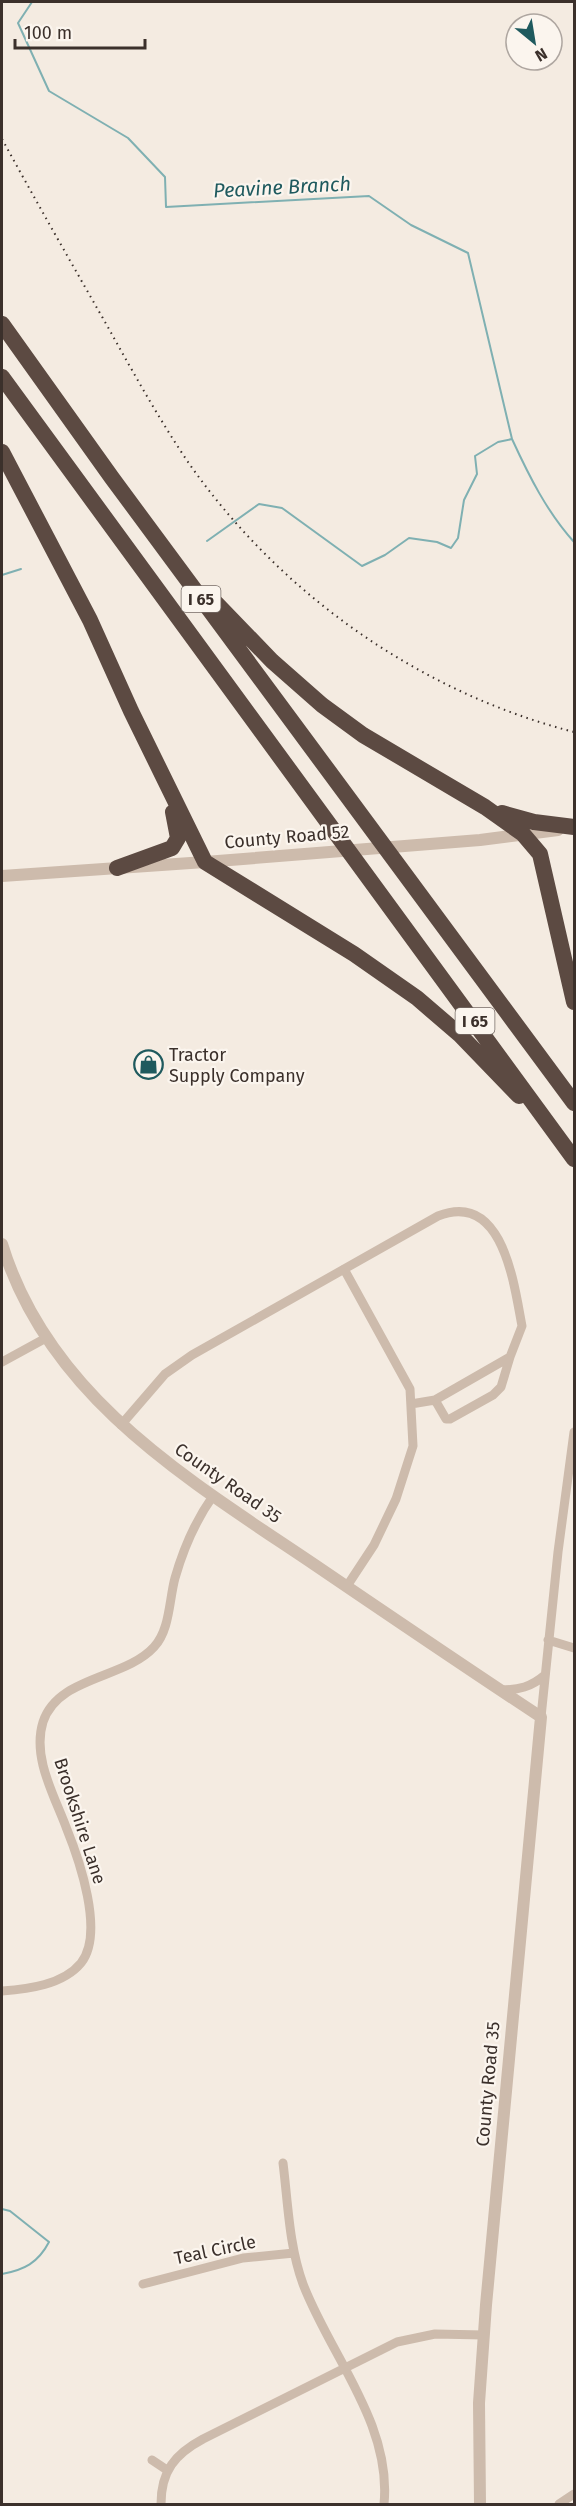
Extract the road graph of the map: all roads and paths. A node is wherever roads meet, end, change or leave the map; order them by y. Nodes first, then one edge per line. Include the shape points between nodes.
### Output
1 (2, 324) edge
2 (2, 377) edge
3 (2, 452) edge
4 (138, 514) junction
5 (140, 730) junction
6 (485, 807) junction
7 (574, 828) edge
8 (523, 834) junction
9 (205, 862) junction
10 (117, 868) junction
11 (2, 876) edge
12 (574, 1002) edge
13 (574, 1103) edge
14 (574, 1159) edge
15 (574, 1164) edge
16 (2, 1244) edge
17 (344, 1269) junction
18 (46, 1338) junction
19 (510, 1357) junction
20 (2, 1362) edge
21 (435, 1400) junction
22 (411, 1404) junction
23 (121, 1425) junction
24 (574, 1432) edge
25 (213, 1496) junction
26 (347, 1586) junction
27 (548, 1640) junction
28 (574, 1648) edge
29 (545, 1674) junction
30 (500, 1690) junction
31 (541, 1717) junction
32 (2, 1991) edge
33 (284, 2163) dead end
34 (294, 2253) junction
35 (144, 2284) dead end
36 (484, 2335) junction
37 (344, 2368) junction
38 (152, 2460) dead end
39 (167, 2470) junction
40 (574, 2494) edge
41 (161, 2505) edge
42 (384, 2505) edge
43 (480, 2505) edge
44 (559, 2505) edge

1 - 4 highway, I 65
2 - 14 highway, I 65
3 - 5 highway via 90,620
4 - 6 highway via 232,621 303,690 363,735
4 - 13 highway, I 65
5 - 9 highway
5 - 10 highway via 177,820 178,838 172,848
6 - 7 highway via 534,822
6 - 8 highway
7 - 8 street, County Road 52
8 - 9 street, County Road 52
8 - 12 highway via 540,854
9 - 10 street, County Road 52
9 - 15 highway via 354,954 417,998 503,1078
10 - 11 street, County Road 52
16 - 18 street, County Road 35 via 23,1300
17 - 19 street via 448,1212 462,1211 477,1217 492,1230 508,1257 522,1326
17 - 22 street via 410,1389
17 - 23 street via 192,1355 165,1374
18 - 20 street
18 - 23 street, County Road 35 via 89,1393
19 - 21 street
19 - 21 street via 501,1387 493,1395 450,1419 446,1419
21 - 22 street
22 - 26 street via 413,1446 396,1499 374,1545
23 - 25 street, County Road 35
24 - 27 street
25 - 26 street, County Road 35
25 - 32 street, Brookshire Lane via 184,1552 163,1630 154,1647 74,1690 52,1706 44,1721 42,1758 86,1891 89,1944 81,1962 67,1974 42,1986
26 - 30 street, County Road 35
27 - 28 street
27 - 29 street
29 - 30 street via 531,1686
29 - 31 street
30 - 31 street, County Road 35
31 - 36 street, County Road 35
33 - 34 street
34 - 35 street, Teal Circle via 226,2262
34 - 37 street via 307,2295
36 - 37 street via 407,2338
36 - 43 street, County Road 35 via 479,2403
37 - 39 street via 187,2448
37 - 42 street via 378,2444
38 - 39 street
39 - 41 street via 162,2481
40 - 44 street

